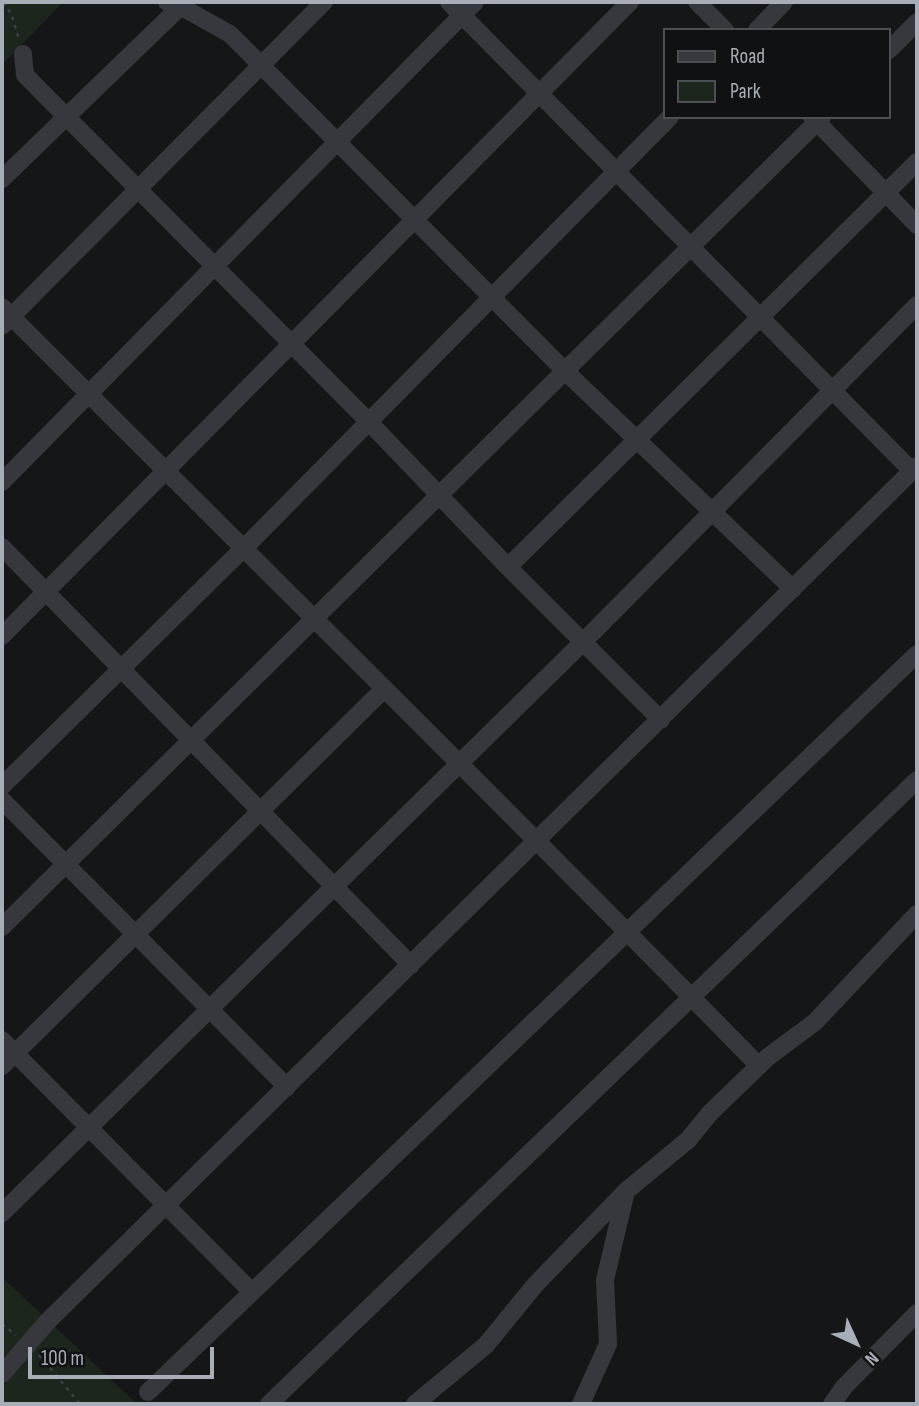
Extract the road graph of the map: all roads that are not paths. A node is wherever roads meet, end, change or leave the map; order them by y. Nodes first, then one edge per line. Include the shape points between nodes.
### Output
1 (324, 2) edge
2 (449, 2) edge
3 (475, 2) edge
4 (630, 2) edge
5 (697, 2) edge
6 (784, 2) edge
7 (177, 3) edge
8 (462, 15) junction
9 (917, 22) edge
10 (723, 28) edge
11 (759, 28) edge
12 (891, 48) edge
13 (23, 54) road end
14 (262, 65) junction
15 (539, 94) junction
16 (66, 116) junction
17 (668, 119) edge
18 (817, 119) edge
19 (338, 141) junction
20 (917, 162) edge
21 (615, 172) junction
22 (2, 179) edge
23 (139, 190) junction
24 (887, 194) junction
25 (415, 218) junction
26 (917, 225) edge
27 (690, 248) junction
28 (214, 266) junction
29 (492, 296) junction
30 (917, 305) edge
31 (5, 316) edge
32 (761, 318) junction
33 (290, 344) junction
34 (565, 371) junction
35 (832, 390) junction
36 (88, 394) junction
37 (368, 421) junction
38 (637, 440) junction
39 (915, 469) edge
40 (165, 470) junction
41 (2, 482) edge
42 (440, 495) junction
43 (711, 512) junction
44 (2, 547) edge
45 (243, 549) junction
46 (508, 567) junction
47 (793, 589) junction
48 (45, 592) junction
49 (315, 620) junction
50 (2, 636) edge
51 (583, 642) junction
52 (917, 654) edge
53 (121, 669) junction
54 (384, 689) junction
55 (661, 720) junction
56 (192, 741) junction
57 (460, 763) junction
58 (917, 780) edge
59 (2, 786) edge
60 (2, 800) edge
61 (260, 812) junction
62 (538, 841) junction
63 (66, 864) junction
64 (333, 887) junction
65 (917, 914) edge
66 (2, 927) edge
67 (628, 932) junction
68 (136, 934) junction
69 (411, 965) junction
70 (691, 996) junction
71 (210, 1009) junction
72 (2, 1040) edge
73 (8, 1060) edge
74 (759, 1066) junction
75 (287, 1087) junction
76 (88, 1129) junction
77 (626, 1191) junction
78 (165, 1207) junction
79 (2, 1213) edge
80 (252, 1292) junction
81 (917, 1313) edge
82 (2, 1374) edge
83 (148, 1392) dead end
84 (269, 1404) edge
85 (415, 1404) edge
86 (582, 1404) edge
87 (832, 1404) edge

1 - 14 street
2 - 8 street
3 - 8 street
4 - 15 street
5 - 10 street
6 - 11 street
7 - 14 street via 230,34
7 - 16 street
8 - 15 street
8 - 19 street
9 - 12 street
13 - 16 street via 25,75
14 - 19 street
14 - 23 street
15 - 21 street
15 - 25 street
16 - 22 street
16 - 23 street
17 - 21 street
18 - 24 street
18 - 27 street
19 - 25 street
19 - 28 street
20 - 24 street
21 - 27 street
21 - 29 street
23 - 28 street
23 - 31 street
24 - 26 street
24 - 32 street
25 - 29 street
25 - 33 street
27 - 32 street
27 - 34 street
28 - 33 street
28 - 36 street
29 - 34 street
29 - 37 street
30 - 35 street
31 - 36 street
32 - 35 street
32 - 38 street
33 - 37 street
33 - 40 street
34 - 38 street
34 - 42 street
35 - 39 street
35 - 43 street
36 - 40 street
36 - 41 street
37 - 42 street
37 - 45 street
38 - 43 street
38 - 46 street
39 - 47 street
40 - 45 street
40 - 48 street
42 - 46 street
42 - 49 street
43 - 47 street
43 - 51 street
44 - 48 street
45 - 49 street
45 - 53 street
46 - 51 street
47 - 55 street
48 - 50 street
48 - 53 street
49 - 54 street
49 - 56 street
51 - 55 street
51 - 57 street
52 - 67 street
53 - 56 street
53 - 59 street
54 - 57 street
54 - 61 street
55 - 62 street
56 - 61 street
56 - 63 street
57 - 62 street
57 - 64 street
58 - 70 street
60 - 63 street
61 - 64 street
61 - 68 street
62 - 67 street
62 - 69 street
63 - 66 street
63 - 68 street
64 - 69 street
64 - 71 street
65 - 74 street via 815,1022
67 - 70 street
67 - 80 street
68 - 71 street
68 - 73 street
69 - 75 street
70 - 74 street
70 - 84 street
71 - 75 street
71 - 76 street
72 - 73 street
73 - 76 street
74 - 77 street via 688,1140
75 - 78 street
76 - 78 street
76 - 79 street
77 - 85 street via 542,1277 486,1345
77 - 86 street via 605,1280 608,1344
78 - 80 street
78 - 82 street via 48,1321
80 - 83 street
81 - 87 street

